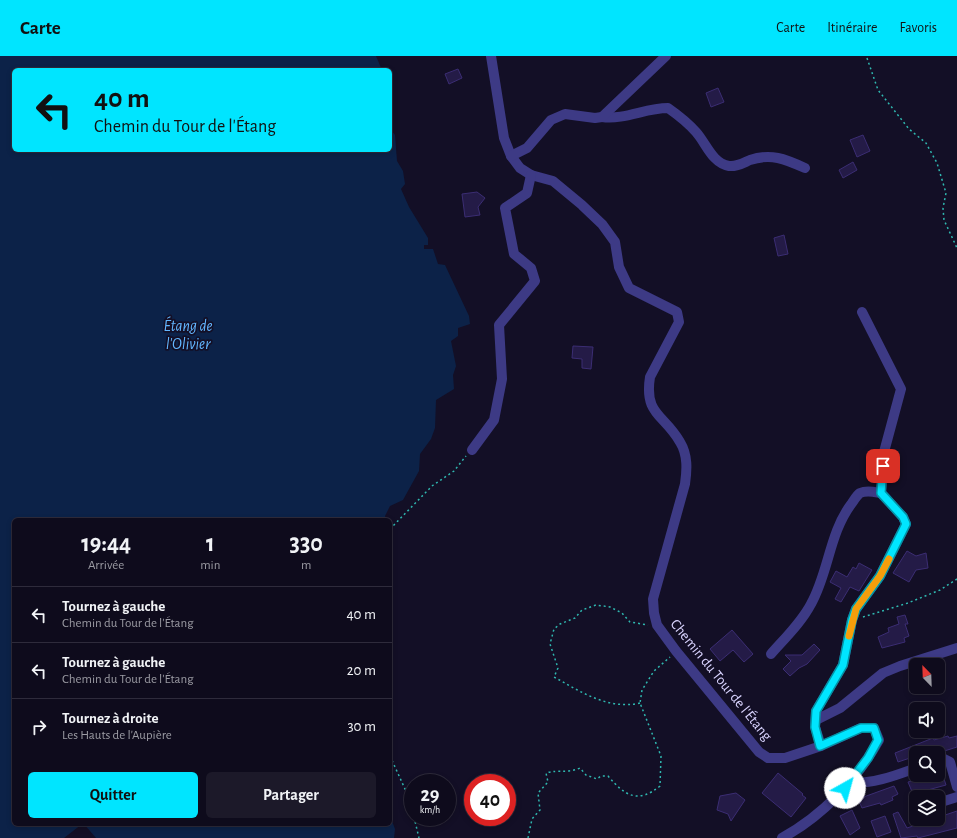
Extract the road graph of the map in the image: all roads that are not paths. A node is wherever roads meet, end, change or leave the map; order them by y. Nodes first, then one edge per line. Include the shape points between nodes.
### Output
1 (491, 56) edge
2 (666, 56) edge
3 (602, 117) junction
4 (512, 156) junction
5 (805, 168) dead end
6 (531, 175) junction
7 (862, 312) dead end
8 (472, 450) road end
9 (881, 493) junction
10 (957, 648) edge
11 (771, 654) dead end
12 (816, 720) junction
13 (820, 746) junction
14 (945, 760) edge
15 (909, 770) edge
16 (850, 783) junction
17 (957, 787) edge
18 (957, 797) edge
19 (945, 801) edge
20 (782, 838) edge

1 - 4 street, Chemin du Tour de l'Étang via 504,138
2 - 3 street
3 - 4 street via 565,114 551,120 527,148
3 - 5 street via 614,119 668,108 697,133 709,152 729,166 765,156 781,157
4 - 6 street, Chemin du Tour de l'Étang via 520,168
6 - 8 street via 527,193 506,208 514,254 531,268 535,280 499,325 502,379 494,420
6 - 13 street, Chemin du Tour de l'Étang via 553,181 602,224 615,242 619,267 629,288 677,312 679,322 650,377 649,386 649,399 656,414 680,442 687,465 685,484 654,599 657,625 676,652 759,752 768,758 785,758
7 - 9 street via 901,389 884,452
9 - 11 street via 867,491 858,494 845,512 812,603 803,619
9 - 12 street via 903,517 906,524 880,576 856,609 843,665 816,711
10 - 12 street via 884,673 840,708
12 - 13 street via 815,727
13 - 16 street, Chemin du Tour de l'Étang via 861,728 874,728 878,740
14 - 17 street via 950,762
15 - 16 street via 880,780
16 - 20 street, Chemin du Tour de l'Étang via 801,828
18 - 19 street

